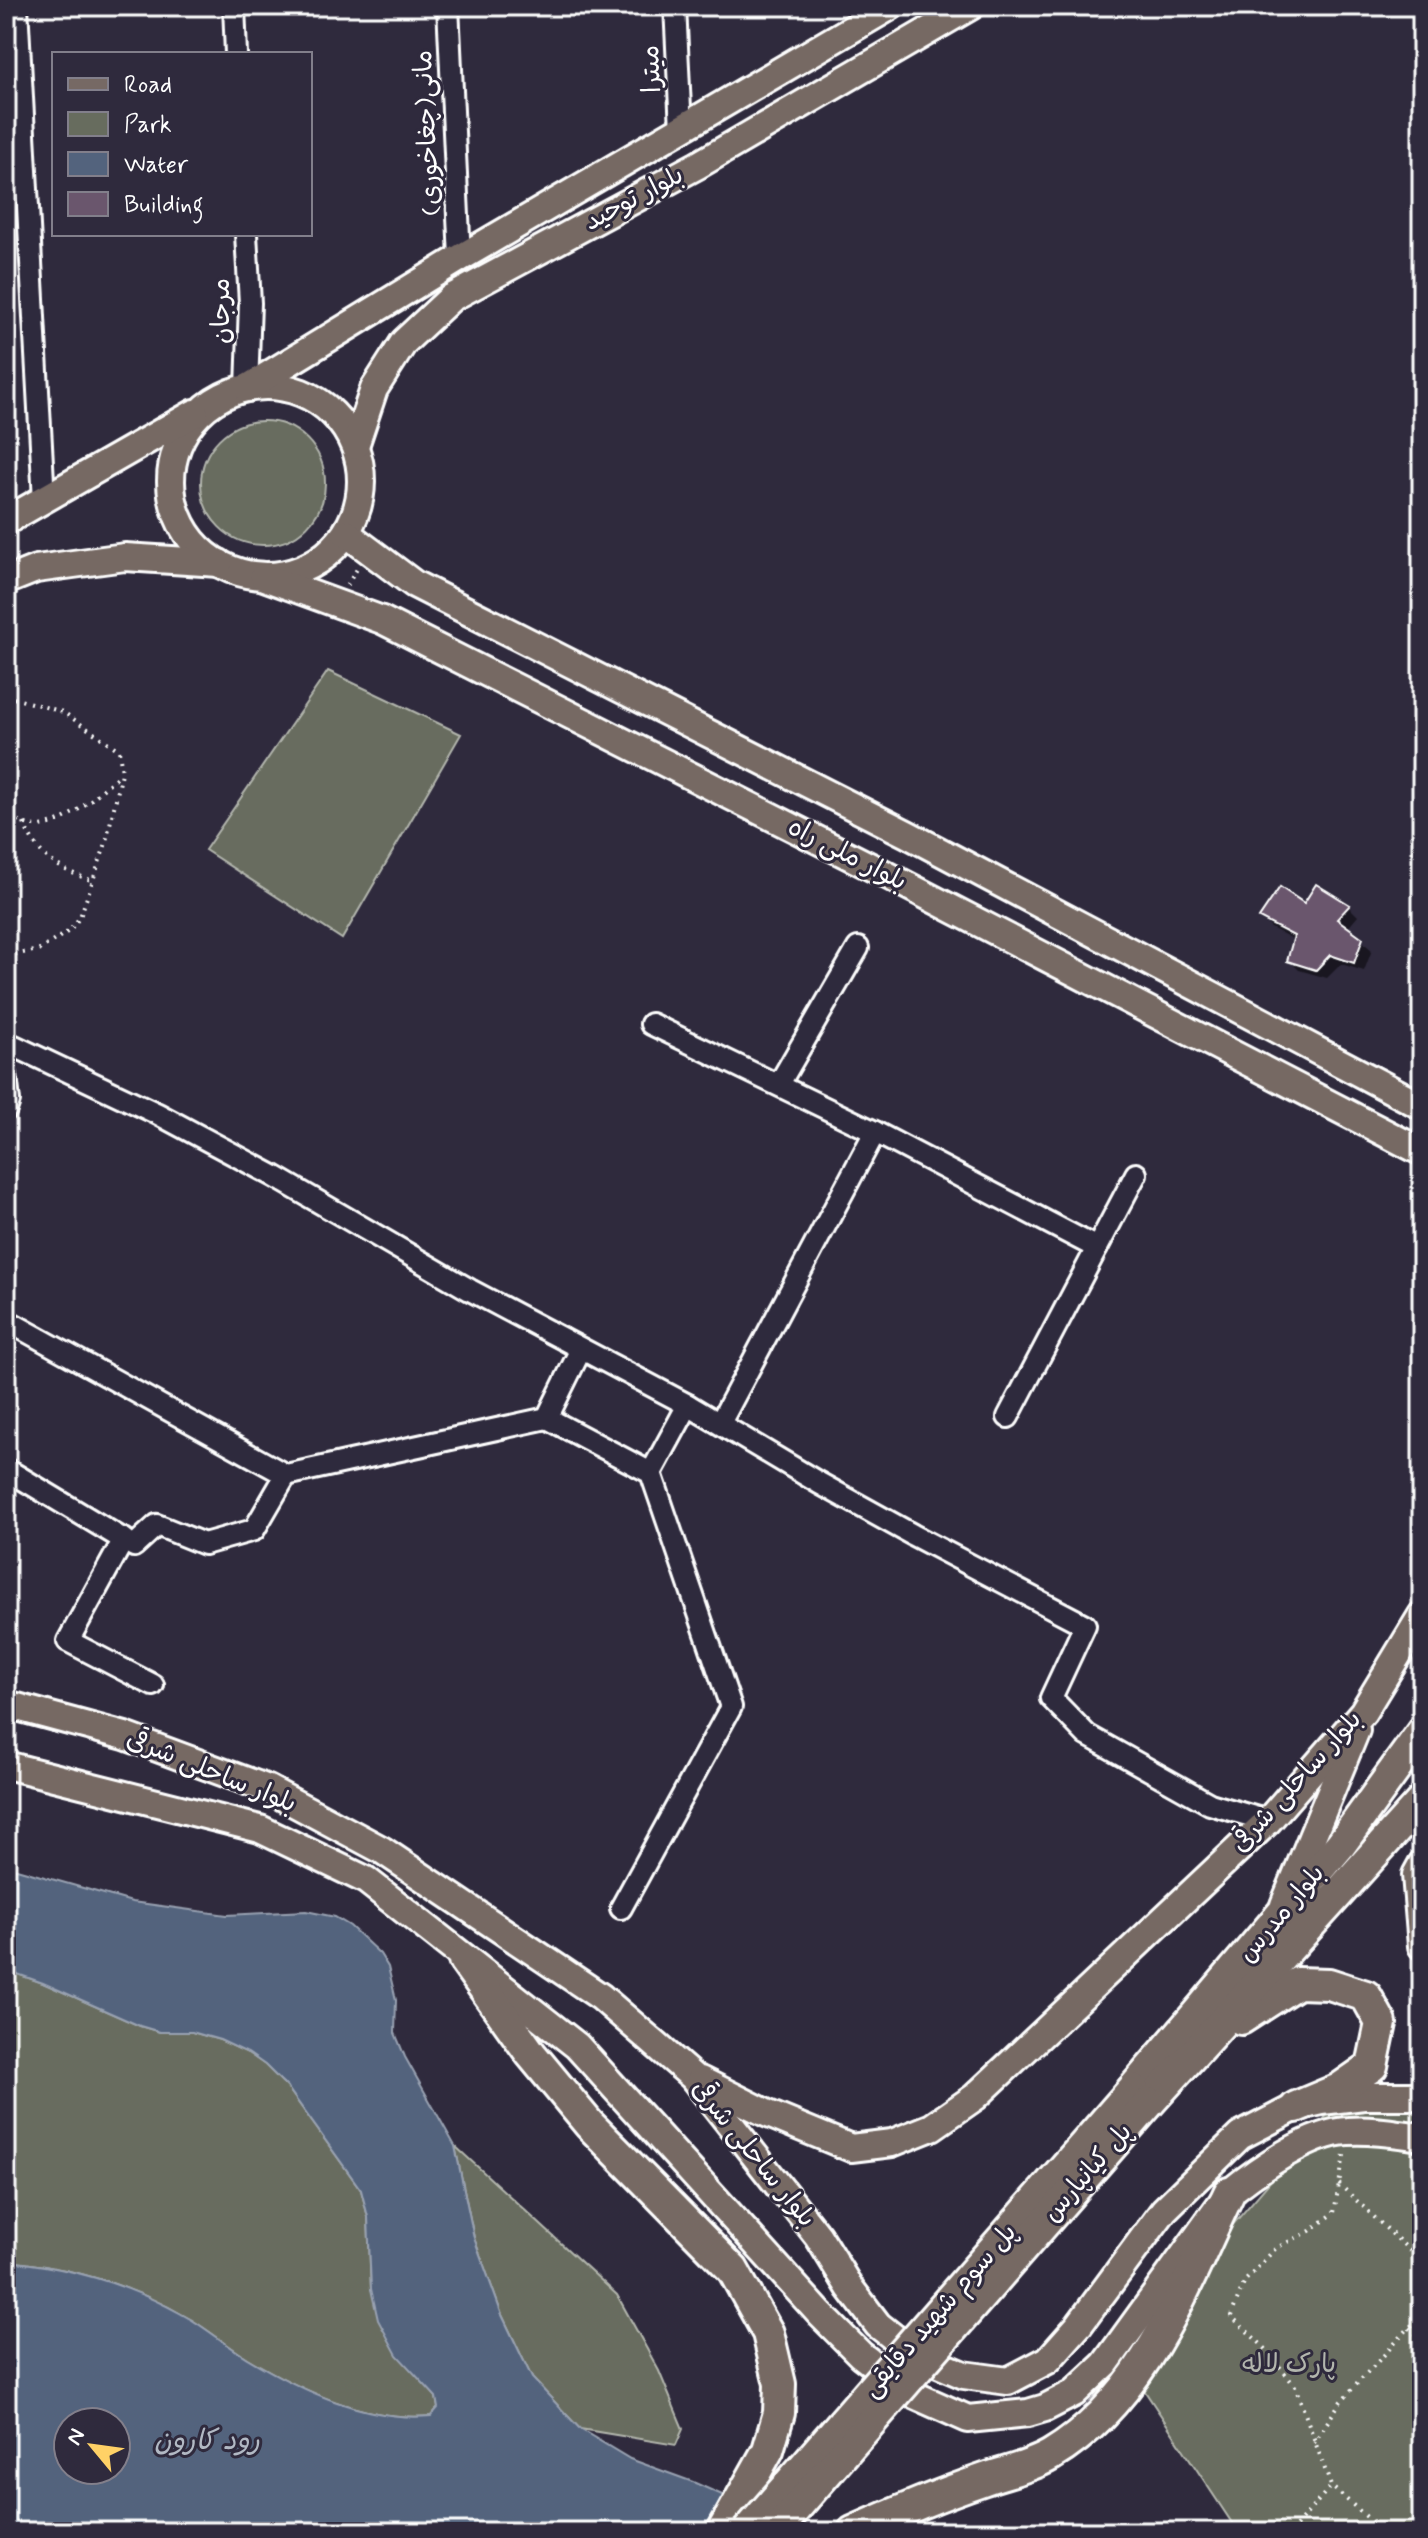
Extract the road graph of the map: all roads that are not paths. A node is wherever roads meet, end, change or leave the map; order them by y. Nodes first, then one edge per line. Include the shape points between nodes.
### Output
1 (17, 6) edge
2 (234, 6) edge
3 (448, 6) edge
4 (675, 6) edge
5 (891, 6) edge
6 (971, 6) edge
7 (899, 47) junction
8 (236, 52) edge
9 (681, 129) junction
10 (246, 236) edge
11 (460, 258) junction
12 (247, 388) junction
13 (205, 407) junction
14 (355, 446) junction
15 (44, 500) junction
16 (6, 521) edge
17 (346, 533) junction
18 (219, 563) junction
19 (264, 577) junction
20 (6, 581) edge
21 (907, 834) junction
22 (885, 874) junction
23 (858, 948) dead end
24 (651, 1024) dead end
25 (6, 1042) edge
26 (6, 1075) edge
27 (779, 1084) junction
28 (1422, 1106) edge
29 (6, 1110) edge
30 (875, 1132) junction
31 (1420, 1152) edge
32 (1136, 1174) dead end
33 (1097, 1248) junction
34 (6, 1320) edge
35 (581, 1349) junction
36 (688, 1405) junction
37 (1008, 1417) dead end
38 (547, 1418) junction
39 (720, 1423) junction
40 (6, 1469) edge
41 (651, 1473) junction
42 (286, 1475) junction
43 (124, 1539) junction
44 (1422, 1615) edge
45 (153, 1685) dead end
46 (6, 1704) edge
47 (1363, 1712) junction
48 (1422, 1732) edge
49 (6, 1765) edge
50 (1422, 1801) edge
51 (1268, 1821) junction
52 (1422, 1864) edge
53 (621, 1908) dead end
54 (1279, 1918) junction
55 (1422, 1946) edge
56 (464, 1960) junction
57 (1203, 2045) junction
58 (693, 2077) junction
59 (1141, 2096) junction
60 (1422, 2096) edge
61 (1296, 2107) junction
62 (1422, 2137) edge
63 (1229, 2193) junction
64 (722, 2532) edge
65 (747, 2532) edge
66 (775, 2532) edge
67 (853, 2532) edge

1 - 15 street
2 - 8 street
3 - 11 street, مانی(چغاخوری)
4 - 9 street, میترا
5 - 7 main road
5 - 9 main road, بلوار توحید
6 - 7 main road, بلوار توحید
7 - 14 main road, بلوار توحید via 698,165 451,298 404,342 374,389
9 - 11 main road, بلوار توحید
10 - 12 street, مرجان
11 - 12 main road, بلوار توحید
12 - 13 main road
12 - 14 main road via 290,388 318,400 340,420
13 - 15 main road
13 - 18 main road via 183,432 175,453 171,497 182,528 203,554
14 - 17 main road via 361,476 358,506
15 - 16 main road
17 - 19 main road via 326,556 297,572
17 - 21 main road, بلوار ملی راه via 414,584
18 - 19 main road via 231,571
18 - 20 main road via 125,557 36,569
19 - 22 main road, بلوار ملی راه via 382,620
21 - 22 main road
21 - 28 main road, بلوار ملی راه
22 - 31 main road, بلوار ملی راه
23 - 27 street
24 - 27 street
25 - 35 street via 158,1114
26 - 29 street
27 - 30 street
30 - 33 street
30 - 39 street
32 - 33 street
33 - 37 street
34 - 42 street
35 - 36 street
35 - 38 street
36 - 39 street
36 - 41 street
38 - 41 street
38 - 42 street
39 - 51 street via 819,1483 1085,1625 1051,1698 1087,1735 1210,1804
40 - 43 street
41 - 53 street via 731,1707
42 - 43 street via 254,1530 204,1544 157,1525 134,1546
43 - 45 street via 68,1641
44 - 47 main road, بلوار ساحلی شرقی
46 - 58 main road, بلوار ساحلی شرقی via 125,1736 268,1789 382,1850 601,1997
47 - 51 main road, بلوار ساحلی شرقی
47 - 54 main road
48 - 54 highway, بلوار مدرس via 1341,1844
49 - 56 main road, بلوار ساحلی شرقی via 260,1829 366,1880
50 - 57 highway, بلوار مدرس
51 - 58 main road, بلوار ساحلی شرقی via 975,2097 932,2127 892,2143 851,2148
52 - 55 main road via 1416,1875
54 - 59 highway, بلوار مدرس
56 - 63 main road, بلوار ساحلی شرقی via 577,2046 861,2355 912,2394 968,2419 1028,2413 1074,2393 1105,2364
56 - 64 highway via 589,2124 733,2270 768,2333 780,2384 779,2413 768,2450
57 - 59 highway, بلوار مدرس
57 - 61 highway via 1297,1983 1329,1984 1366,1996 1381,2023 1372,2066 1339,2089
58 - 61 main road, بلوار ساحلی شرقی via 818,2236 878,2325 915,2354 952,2370 1008,2381 1048,2360 1164,2210 1225,2149
59 - 65 highway, پل سوم شهید دقایقی, bridge
59 - 66 highway, پل کیانپارس, bridge
60 - 61 main road, بلوار ساحلی شرقی via 1364,2096
62 - 63 main road, بلوار ساحلی شرقی via 1347,2130 1328,2135 1287,2153
63 - 67 highway via 1178,2304 1142,2365 1098,2420 1049,2456

